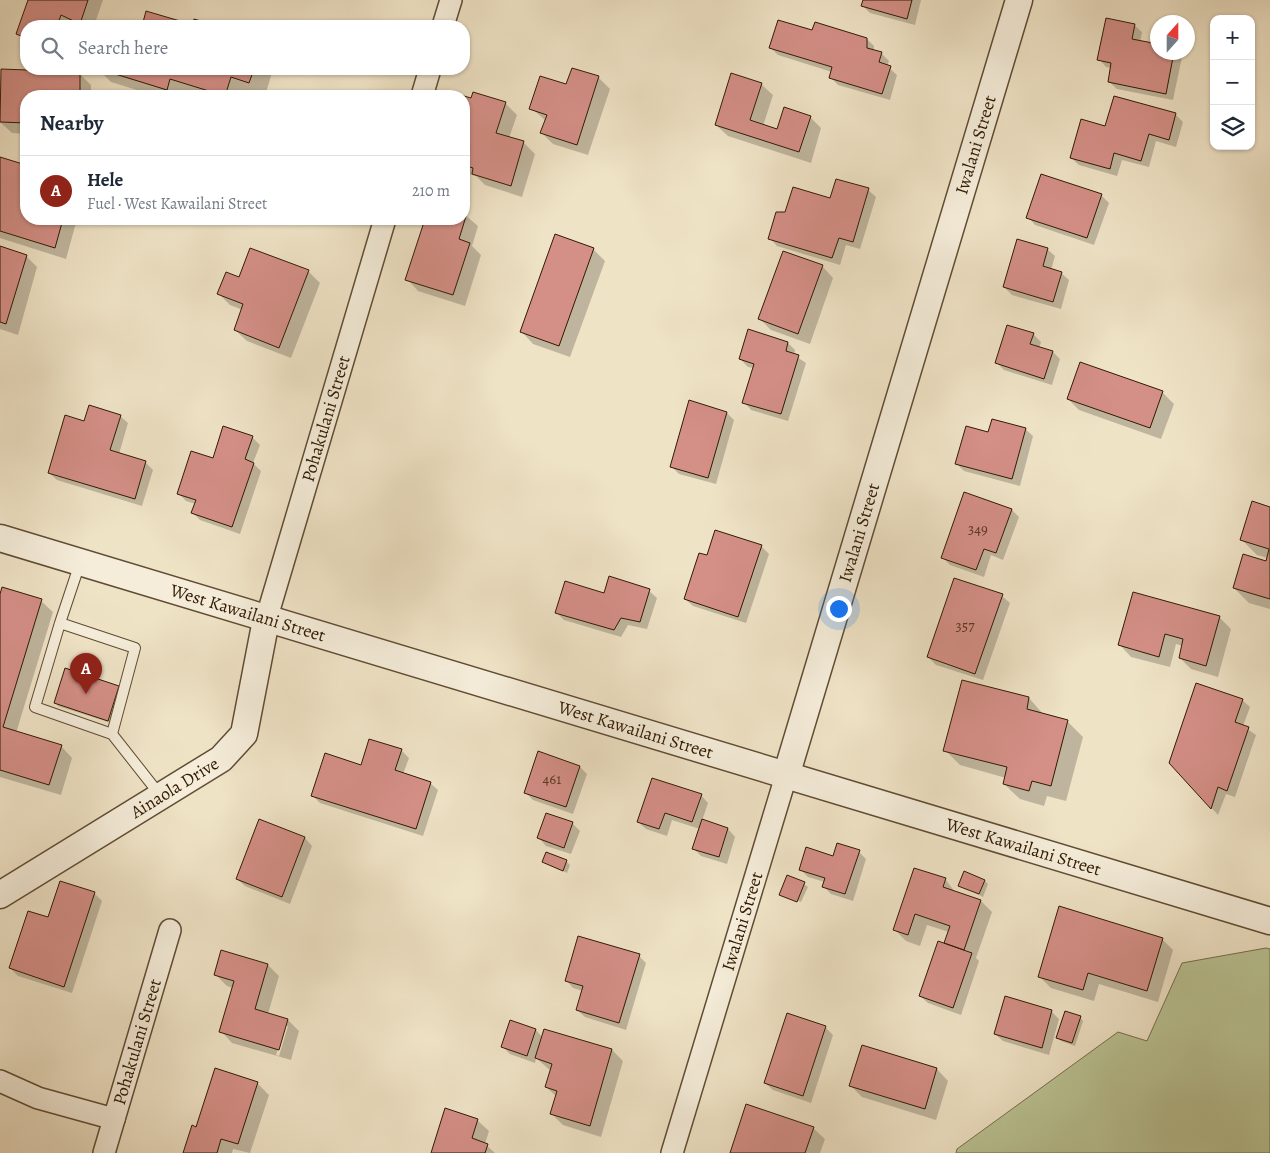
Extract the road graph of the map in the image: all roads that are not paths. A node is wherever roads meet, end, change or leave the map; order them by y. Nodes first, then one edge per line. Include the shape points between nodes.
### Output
1 (451, 0) edge
2 (1019, 0) edge
3 (445, 20) edge
4 (428, 75) edge
5 (424, 90) edge
6 (383, 225) edge
7 (0, 538) edge
8 (80, 563) junction
9 (266, 620) junction
10 (60, 623) junction
11 (112, 734) junction
12 (786, 776) junction
13 (161, 796) junction
14 (0, 895) edge
15 (1270, 921) edge
16 (170, 930) dead end
17 (0, 1081) edge
18 (114, 1119) junction
19 (104, 1153) edge
20 (672, 1153) edge

1 - 3 street
2 - 12 street, Iwalani Street
4 - 5 street
6 - 9 street, Pohakulani Street
7 - 8 street, West Kawailani Street
8 - 9 street, West Kawailani Street
8 - 10 lane
9 - 12 street, West Kawailani Street
9 - 13 street, Ainaola Drive via 244,734 221,759
10 - 11 lane via 36,707
10 - 11 lane via 135,648
11 - 13 lane
12 - 15 street, West Kawailani Street
12 - 20 street, Iwalani Street
13 - 14 street, Ainaola Drive
16 - 18 street, Pohakulani Street
17 - 18 street via 38,1098
18 - 19 street, Pohakulani Street

